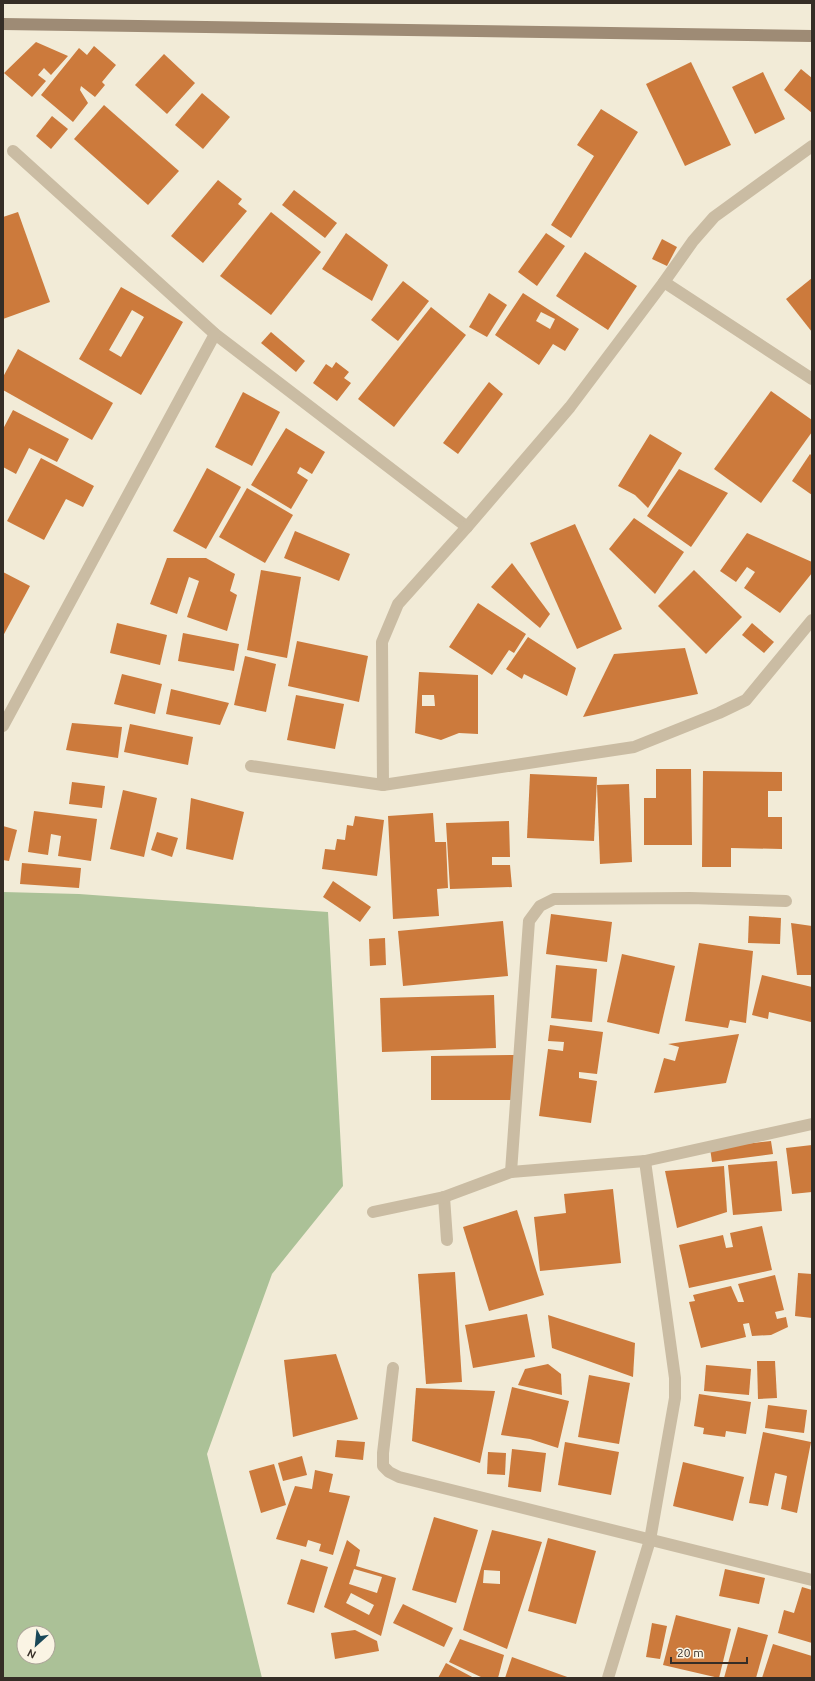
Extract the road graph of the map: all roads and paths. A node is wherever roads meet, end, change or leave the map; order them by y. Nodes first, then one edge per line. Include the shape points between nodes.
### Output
1 (3, 24) edge
2 (812, 36) edge
3 (812, 146) edge
4 (13, 151) dead end
5 (664, 282) junction
6 (215, 334) junction
7 (812, 379) edge
8 (467, 528) junction
9 (812, 620) edge
10 (3, 726) edge
11 (251, 766) dead end
12 (383, 785) junction
13 (786, 901) dead end
14 (812, 1124) edge
15 (645, 1161) junction
16 (510, 1172) junction
17 (444, 1197) junction
18 (373, 1212) dead end
19 (447, 1240) dead end
20 (393, 1368) dead end
21 (650, 1540) junction
22 (812, 1580) edge
23 (608, 1678) edge

1 - 2 main road
3 - 5 street via 714,216
4 - 6 street
5 - 7 street
5 - 8 street via 570,407
6 - 8 street
6 - 10 street
8 - 12 street via 398,604 382,642
9 - 12 street via 746,700 634,747
11 - 12 street
13 - 16 street via 690,898 554,899 540,906 529,920
14 - 15 street
15 - 16 street
15 - 21 street via 675,1378 672,1420
16 - 17 street
17 - 18 street
17 - 19 street
20 - 21 street via 383,1453 384,1466 389,1472 399,1477
21 - 22 street
21 - 23 street

